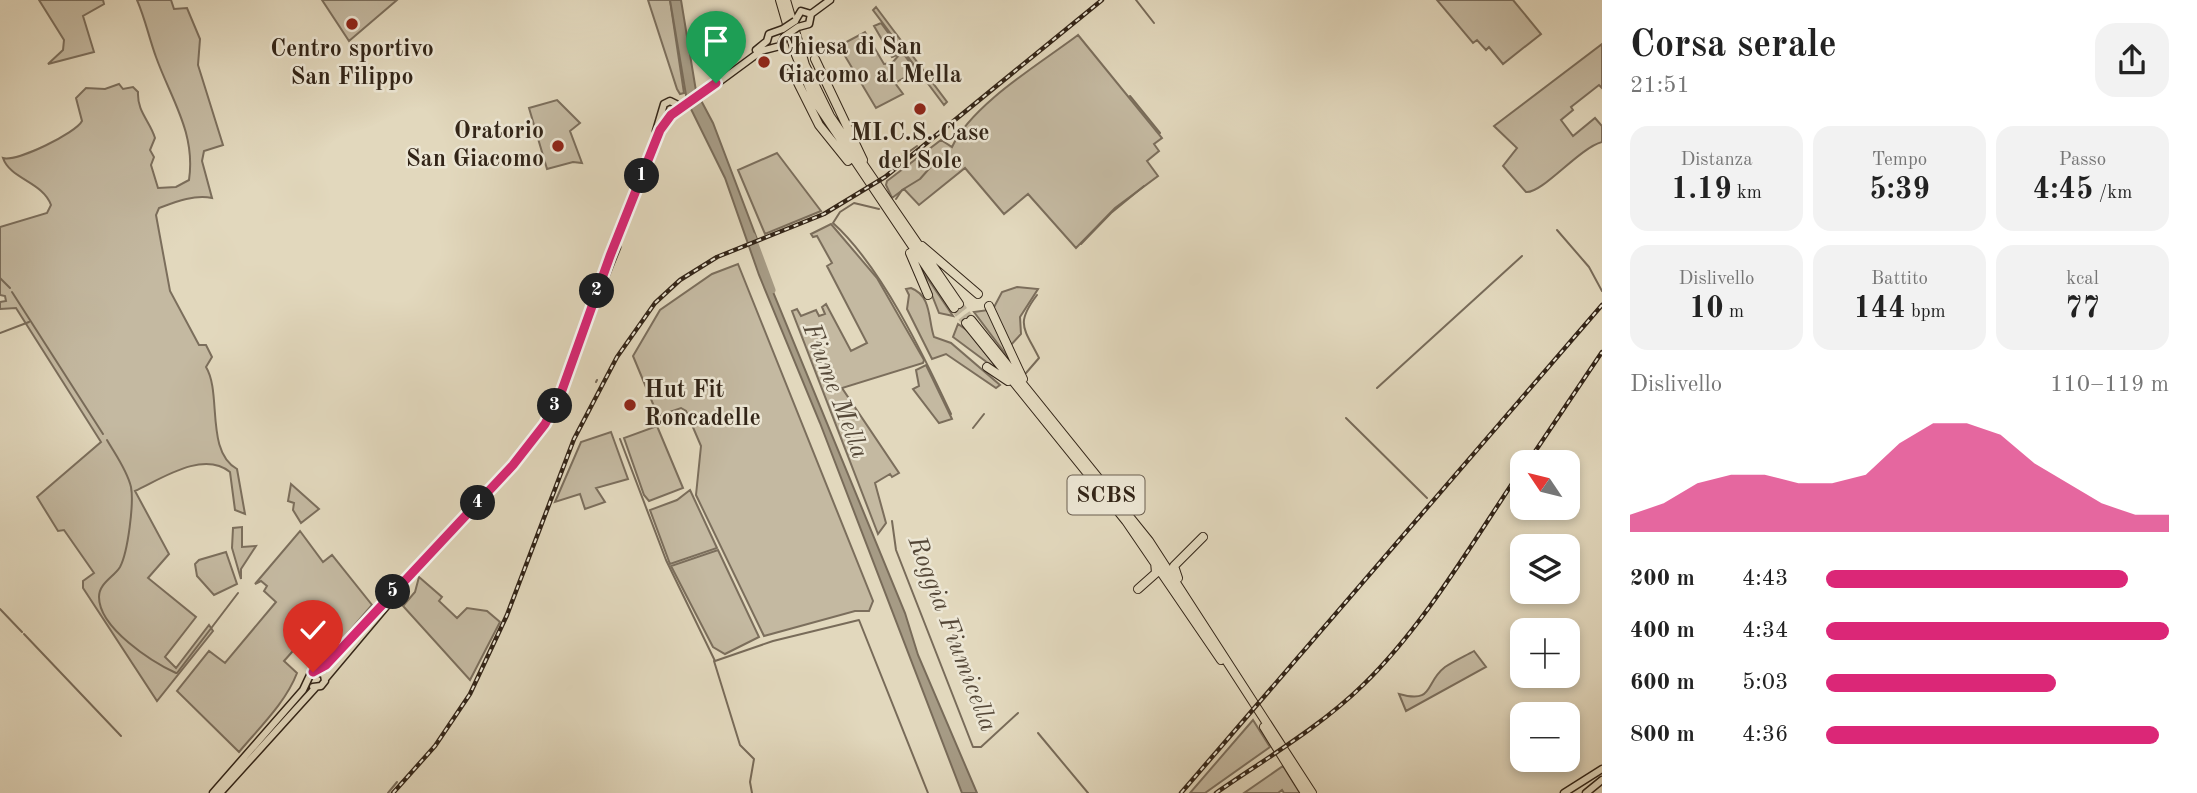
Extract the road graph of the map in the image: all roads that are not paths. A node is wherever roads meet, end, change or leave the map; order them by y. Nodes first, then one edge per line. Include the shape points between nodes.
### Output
1 (780, 0) edge
2 (786, 0) edge
3 (830, 0) edge
4 (811, 14) junction
5 (798, 23) junction
6 (782, 34) junction
7 (769, 45) junction
8 (815, 59) dead end
9 (792, 71) dead end
10 (663, 111) junction
11 (674, 111) junction
12 (654, 143) junction
13 (867, 170) junction
14 (869, 184) junction
15 (899, 223) junction
16 (978, 294) dead end
17 (928, 295) dead end
18 (957, 306) tunnel mouth
19 (989, 306) dead end
20 (968, 321) tunnel mouth
21 (988, 367) dead end
22 (1036, 405) junction
23 (1203, 537) dead end
24 (1149, 541) junction
25 (1155, 559) junction
26 (1178, 559) junction
27 (415, 572) junction
28 (1152, 579) junction
29 (1177, 586) junction
30 (1138, 589) dead end
31 (317, 671) junction
32 (325, 679) junction
33 (308, 680) junction
34 (316, 687) junction
35 (1602, 769) edge
36 (1602, 780) edge
37 (1303, 791) edge
38 (213, 793) edge
39 (220, 793) edge
40 (1314, 793) edge
41 (1564, 793) edge
42 (1586, 793) edge

1 - 14 highway via 815,101
2 - 13 highway via 815,88
3 - 4 main road
4 - 5 main road via 810,23
4 - 5 main road via 801,11
5 - 6 main road, bridge
6 - 7 main road via 780,46
6 - 7 main road via 769,34
7 - 11 main road
8 - 13 highway
9 - 14 highway via 819,125
10 - 11 main road
10 - 11 main road via 667,101
10 - 12 main road
11 - 12 main road
12 - 27 main road via 561,393 537,436
13 - 15 highway
14 - 15 highway
15 - 16 highway
15 - 17 highway
15 - 18 highway
19 - 22 highway
20 - 22 highway, SCBS
21 - 22 highway
22 - 24 highway, SCBS
22 - 25 highway, SCBS
23 - 26 highway
24 - 26 highway via 1168,559
24 - 29 highway, SCBS
25 - 28 highway
25 - 29 highway, SCBS
26 - 29 highway via 1174,566
27 - 31 main road
27 - 32 main road
28 - 29 highway via 1165,579
28 - 30 highway
29 - 37 highway, SCBS
29 - 40 highway, SCBS
31 - 32 main road
31 - 33 main road
32 - 34 main road
33 - 34 main road
33 - 38 main road
34 - 39 main road
35 - 41 main road
36 - 42 main road

